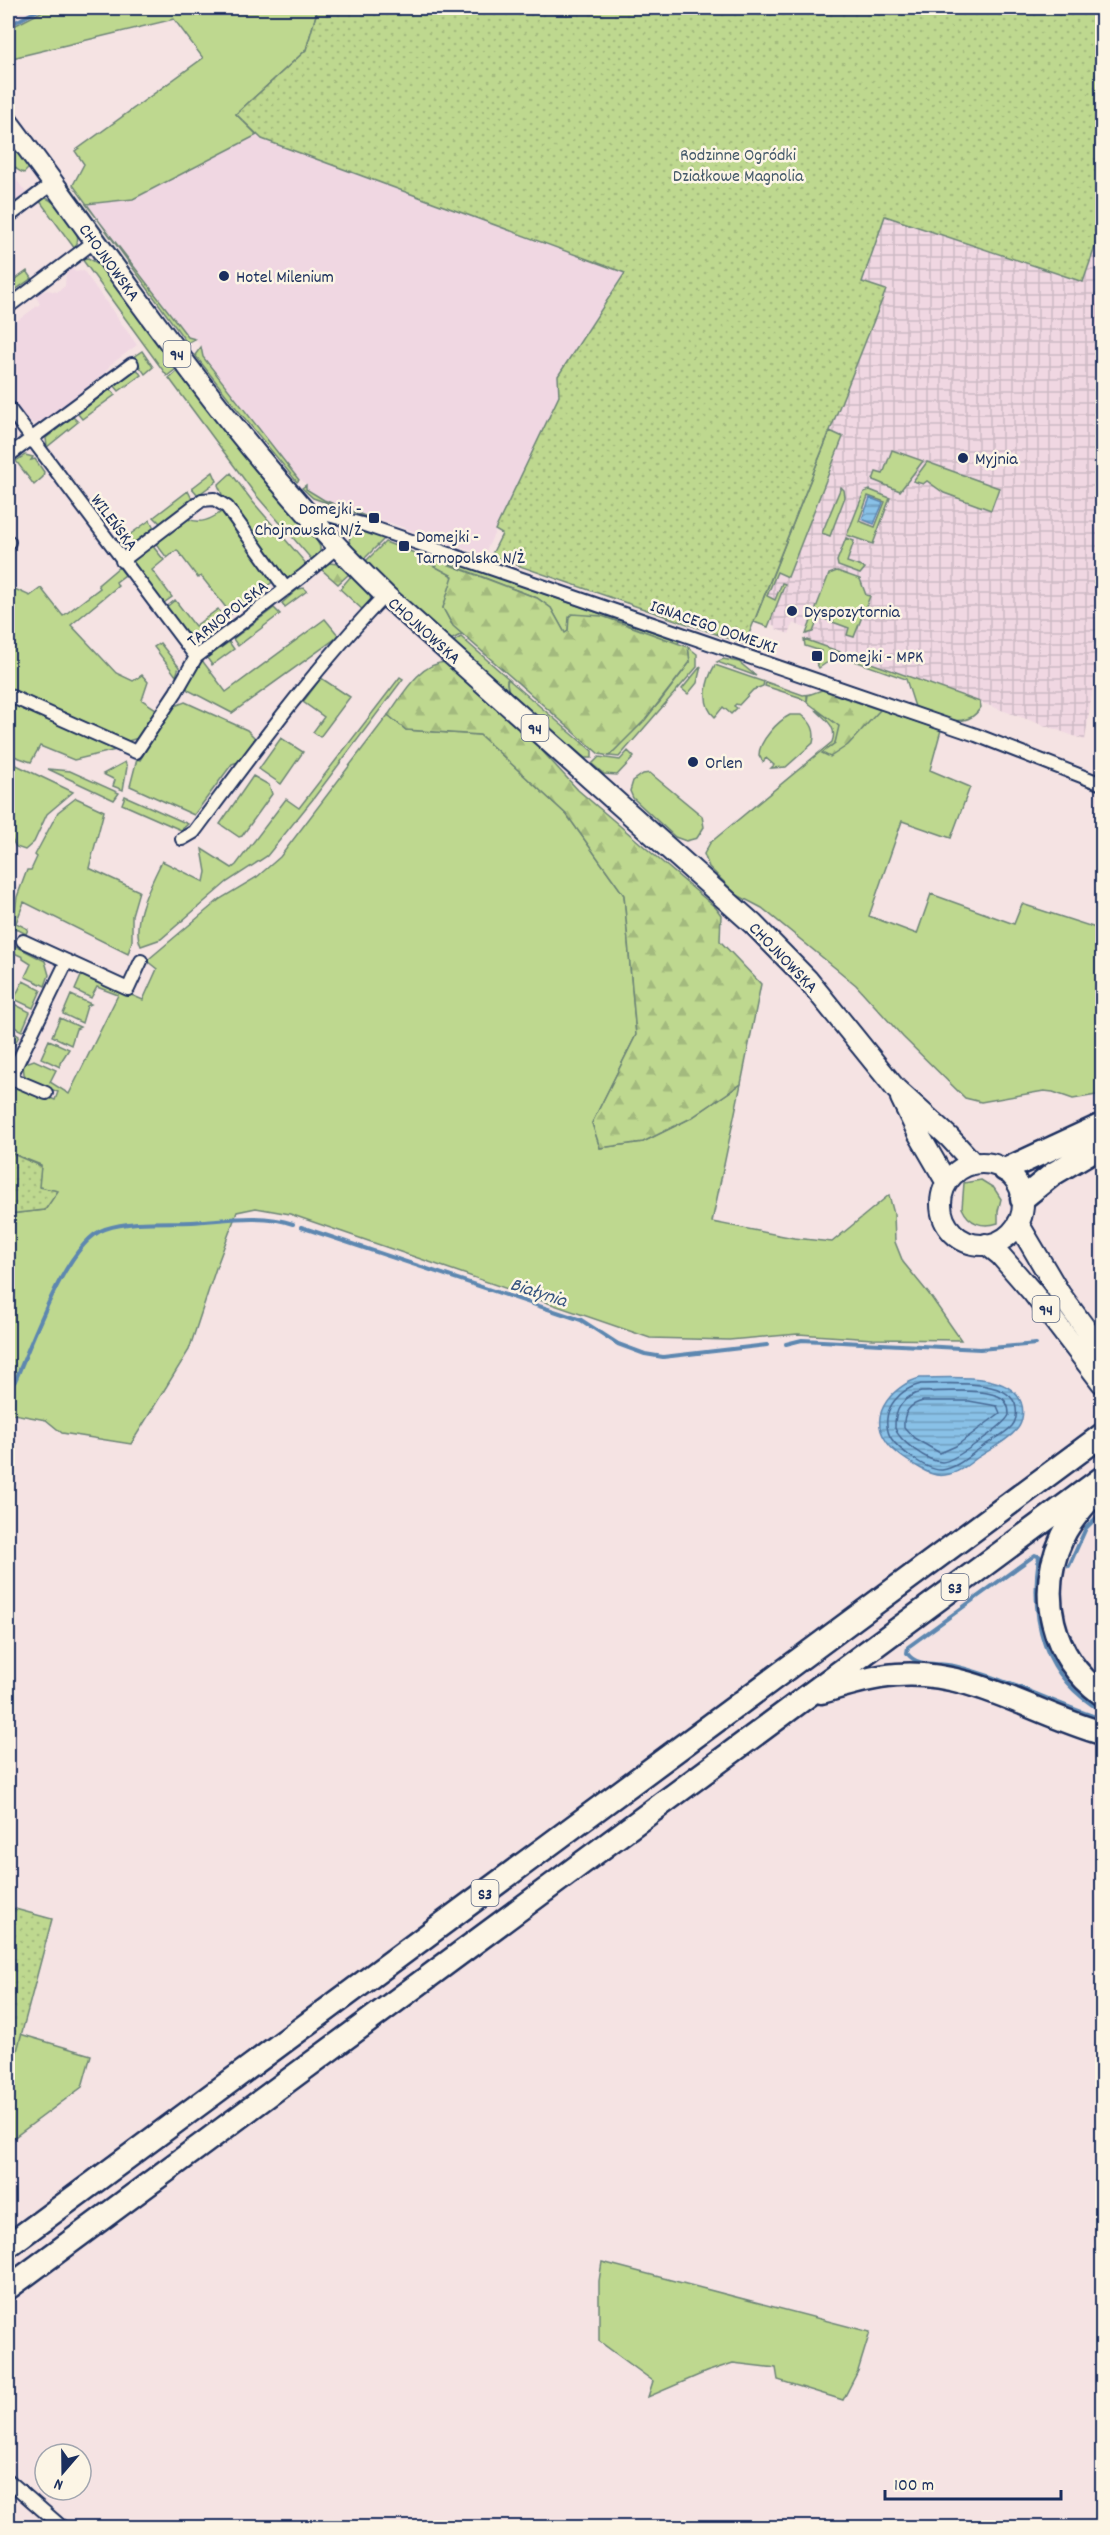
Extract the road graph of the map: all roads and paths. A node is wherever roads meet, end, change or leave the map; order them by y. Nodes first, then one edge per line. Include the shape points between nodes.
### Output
1 (8, 122) edge
2 (53, 183) junction
3 (8, 217) edge
4 (95, 241) junction
5 (8, 307) edge
6 (132, 364) dead end
7 (8, 407) edge
8 (33, 440) junction
9 (8, 456) edge
10 (310, 518) junction
11 (337, 547) junction
12 (122, 561) junction
13 (286, 590) junction
14 (386, 595) junction
15 (196, 657) junction
16 (8, 695) edge
17 (1102, 784) edge
18 (182, 839) dead end
19 (23, 940) dead end
20 (67, 961) junction
21 (141, 961) dead end
22 (9, 1078) edge
23 (896, 1089) junction
24 (46, 1093) dead end
25 (1102, 1125) edge
26 (1102, 1145) edge
27 (974, 1164) junction
28 (1005, 1170) junction
29 (947, 1183) junction
30 (1022, 1199) junction
31 (1018, 1223) junction
32 (986, 1244) junction
33 (1102, 1351) edge
34 (1101, 1381) edge
35 (1102, 1436) edge
36 (1102, 1478) edge
37 (1102, 1484) edge
38 (1102, 1694) edge
39 (808, 1696) junction
40 (1102, 1733) edge
41 (8, 2246) edge
42 (8, 2288) edge
43 (8, 2480) edge
44 (63, 2528) edge

1 - 2 main road, CHOJNOWSKA / 94
2 - 3 street
2 - 4 main road, CHOJNOWSKA / 94
4 - 5 street
4 - 10 main road, CHOJNOWSKA / 94 via 215,404
6 - 8 street
7 - 8 street, WILEŃSKA
8 - 9 street
8 - 12 street, WILEŃSKA
10 - 11 main road, CHOJNOWSKA / 94
10 - 17 street, IGNACEGO DOMEJKI via 328,514 371,527 976,735
11 - 13 street, TARNOPOLSKA
11 - 14 main road, CHOJNOWSKA / 94
12 - 13 street via 202,500 214,499 227,507
12 - 15 street, WILEŃSKA
13 - 15 street, TARNOPOLSKA
14 - 18 street via 305,685 195,832
14 - 23 main road, CHOJNOWSKA / 94 via 753,924 815,988
15 - 16 street, TARNOPOLSKA via 136,752
19 - 20 street
20 - 21 street via 128,989
20 - 22 street
22 - 24 street
23 - 27 main road, CHOJNOWSKA / 94
23 - 29 main road, CHOJNOWSKA / 94
25 - 28 highway
26 - 30 highway via 1053,1174
27 - 28 main road
27 - 29 main road via 956,1172
28 - 30 main road via 1017,1183
29 - 32 main road, 94 via 941,1202 947,1224 964,1240
30 - 31 main road
31 - 32 main road via 1005,1237
31 - 33 main road, 94 via 1055,1285
32 - 34 main road, 94 via 1034,1293
35 - 41 highway, S3
36 - 39 highway, S3
37 - 38 highway via 1064,1534 1050,1574 1049,1593 1052,1624 1065,1655 1088,1684
39 - 40 highway via 896,1675 945,1677
39 - 42 highway, S3
43 - 44 street

